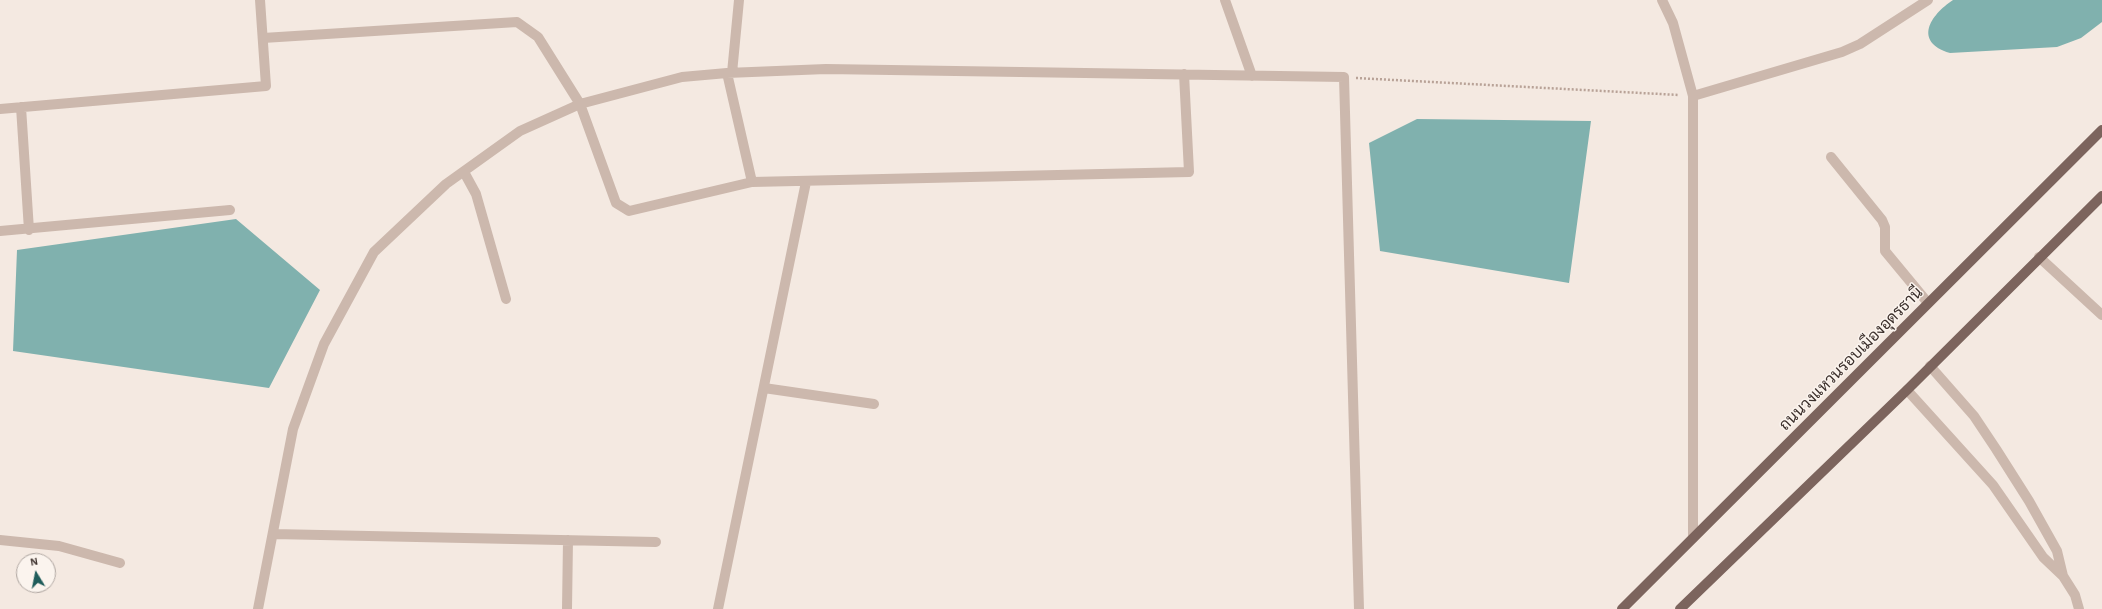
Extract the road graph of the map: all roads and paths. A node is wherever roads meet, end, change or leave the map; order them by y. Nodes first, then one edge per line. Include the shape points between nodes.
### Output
1 (260, 0) edge
2 (739, 0) edge
3 (1225, 0) edge
4 (1662, 0) edge
5 (1928, 0) edge
6 (263, 38) junction
7 (729, 73) junction
8 (1251, 73) junction
9 (1184, 74) junction
10 (1344, 77) junction
11 (1693, 96) junction
12 (580, 104) junction
13 (21, 107) junction
14 (0, 109) edge
15 (2102, 130) edge
16 (1831, 157) dead end
17 (464, 172) junction
18 (752, 182) junction
19 (806, 182) junction
20 (2102, 196) edge
21 (230, 210) dead end
22 (30, 230) junction
23 (0, 231) edge
24 (2039, 257) junction
25 (506, 299) dead end
26 (1928, 303) junction
27 (2100, 309) edge
28 (1930, 366) junction
29 (764, 388) junction
30 (1906, 390) junction
31 (874, 404) dead end
32 (273, 534) junction
33 (1693, 538) junction
34 (0, 540) edge
35 (568, 540) junction
36 (656, 542) dead end
37 (120, 563) dead end
38 (2063, 576) junction
39 (258, 609) edge
40 (567, 609) edge
41 (718, 609) edge
42 (1359, 609) edge
43 (1622, 609) edge
44 (1680, 609) edge
45 (2079, 609) edge

1 - 6 street
2 - 7 street
3 - 8 street
4 - 11 street via 1673,23
5 - 11 street via 1860,44 1842,52
6 - 12 street via 517,22 538,37
6 - 13 street via 266,86
7 - 9 street via 826,69
7 - 12 street via 682,77
7 - 18 street
8 - 9 street
8 - 10 street
9 - 19 street via 1189,172
10 - 11 path
10 - 42 street
11 - 33 street
12 - 17 street via 520,131
12 - 18 street via 616,203 629,211
13 - 14 street
13 - 22 street
15 - 26 main road, ถนนวงแหวนรอบเมืองอุดรธานี
16 - 26 street via 1884,223 1884,247 1888,256
17 - 25 street via 476,194
17 - 32 street via 446,184 374,252 324,344 293,429
18 - 19 street
19 - 29 street
20 - 24 main road
21 - 22 street
22 - 23 street
24 - 27 street
24 - 28 main road
26 - 33 main road, ถนนวงแหวนรอบเมืองอุดรธานี
28 - 30 main road
28 - 38 street via 1974,416 2004,462 2057,551
29 - 31 street
29 - 41 street
30 - 38 street via 1993,485 2043,557
30 - 44 main road
32 - 35 street
32 - 39 street
33 - 43 main road, ถนนวงแหวนรอบเมืองอุดรธานี
34 - 37 street via 59,546
35 - 36 street
35 - 40 street
38 - 45 street via 2075,595

